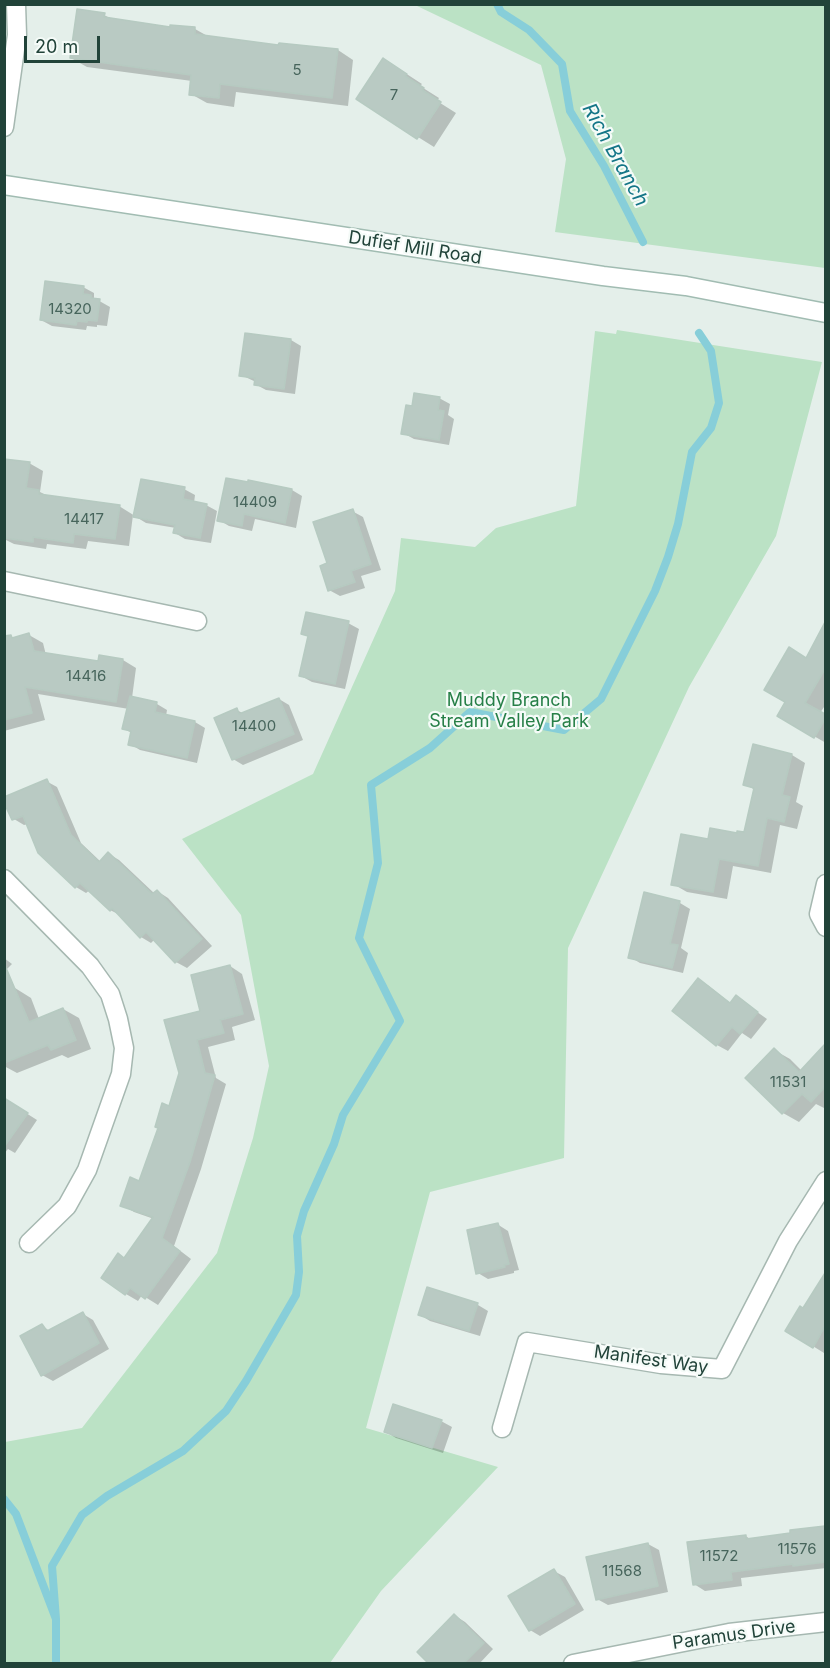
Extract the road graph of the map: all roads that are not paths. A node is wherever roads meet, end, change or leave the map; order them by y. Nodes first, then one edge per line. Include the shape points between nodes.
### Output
1 (16, 4) edge
2 (4, 127) edge
3 (4, 185) edge
4 (825, 313) edge
5 (4, 581) edge
6 (197, 621) dead end
7 (4, 879) edge
8 (825, 884) edge
9 (825, 927) edge
10 (825, 1181) edge
11 (29, 1244) dead end
12 (502, 1428) dead end
13 (825, 1622) edge
14 (573, 1664) edge

1 - 2 street via 17,35
3 - 4 street, Dufief Mill Road via 686,286
5 - 6 street
7 - 11 street via 90,966 110,994 124,1048 121,1074 87,1170 67,1206
8 - 9 street via 819,914
10 - 12 street, Manifest Way via 788,1241 722,1370 527,1342
13 - 14 street, Paramus Drive via 729,1633

